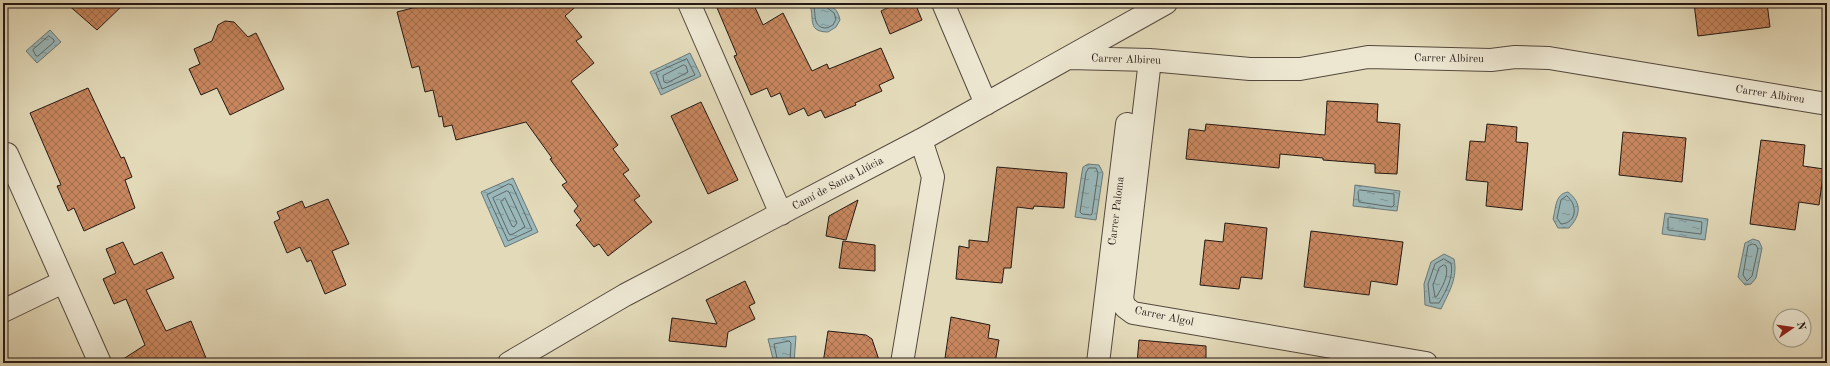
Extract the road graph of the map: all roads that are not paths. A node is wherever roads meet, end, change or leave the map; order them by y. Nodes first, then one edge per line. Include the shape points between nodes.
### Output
1 (689, 3) edge
2 (943, 3) edge
3 (1166, 3) edge
4 (1069, 58) junction
5 (1143, 60) junction
6 (986, 104) junction
7 (1827, 104) edge
8 (921, 140) junction
9 (7, 154) dead end
10 (781, 214) junction
11 (63, 282) junction
12 (3, 311) edge
13 (1385, 360) edge
14 (100, 363) edge
15 (508, 363) edge
16 (902, 363) edge
17 (1098, 363) edge
18 (1426, 363) edge

1 - 10 street
2 - 6 street
3 - 4 street, Camí de Santa Llúcia
4 - 5 street, Carrer Albireu
4 - 6 street, Camí de Santa Llúcia
5 - 7 street, Carrer Albireu via 1250,69 1300,69 1368,57 1491,60 1515,57 1549,58
5 - 13 street, Carrer Algol via 1122,299 1125,307 1133,313
5 - 17 street, Carrer Paloma
6 - 8 street, Camí de Santa Llúcia
8 - 10 street, Camí de Santa Llúcia
8 - 16 street via 933,177
9 - 11 street
10 - 15 street, Camí de Santa Llúcia via 626,295
11 - 12 street
11 - 14 street
13 - 18 street, Carrer Algol

